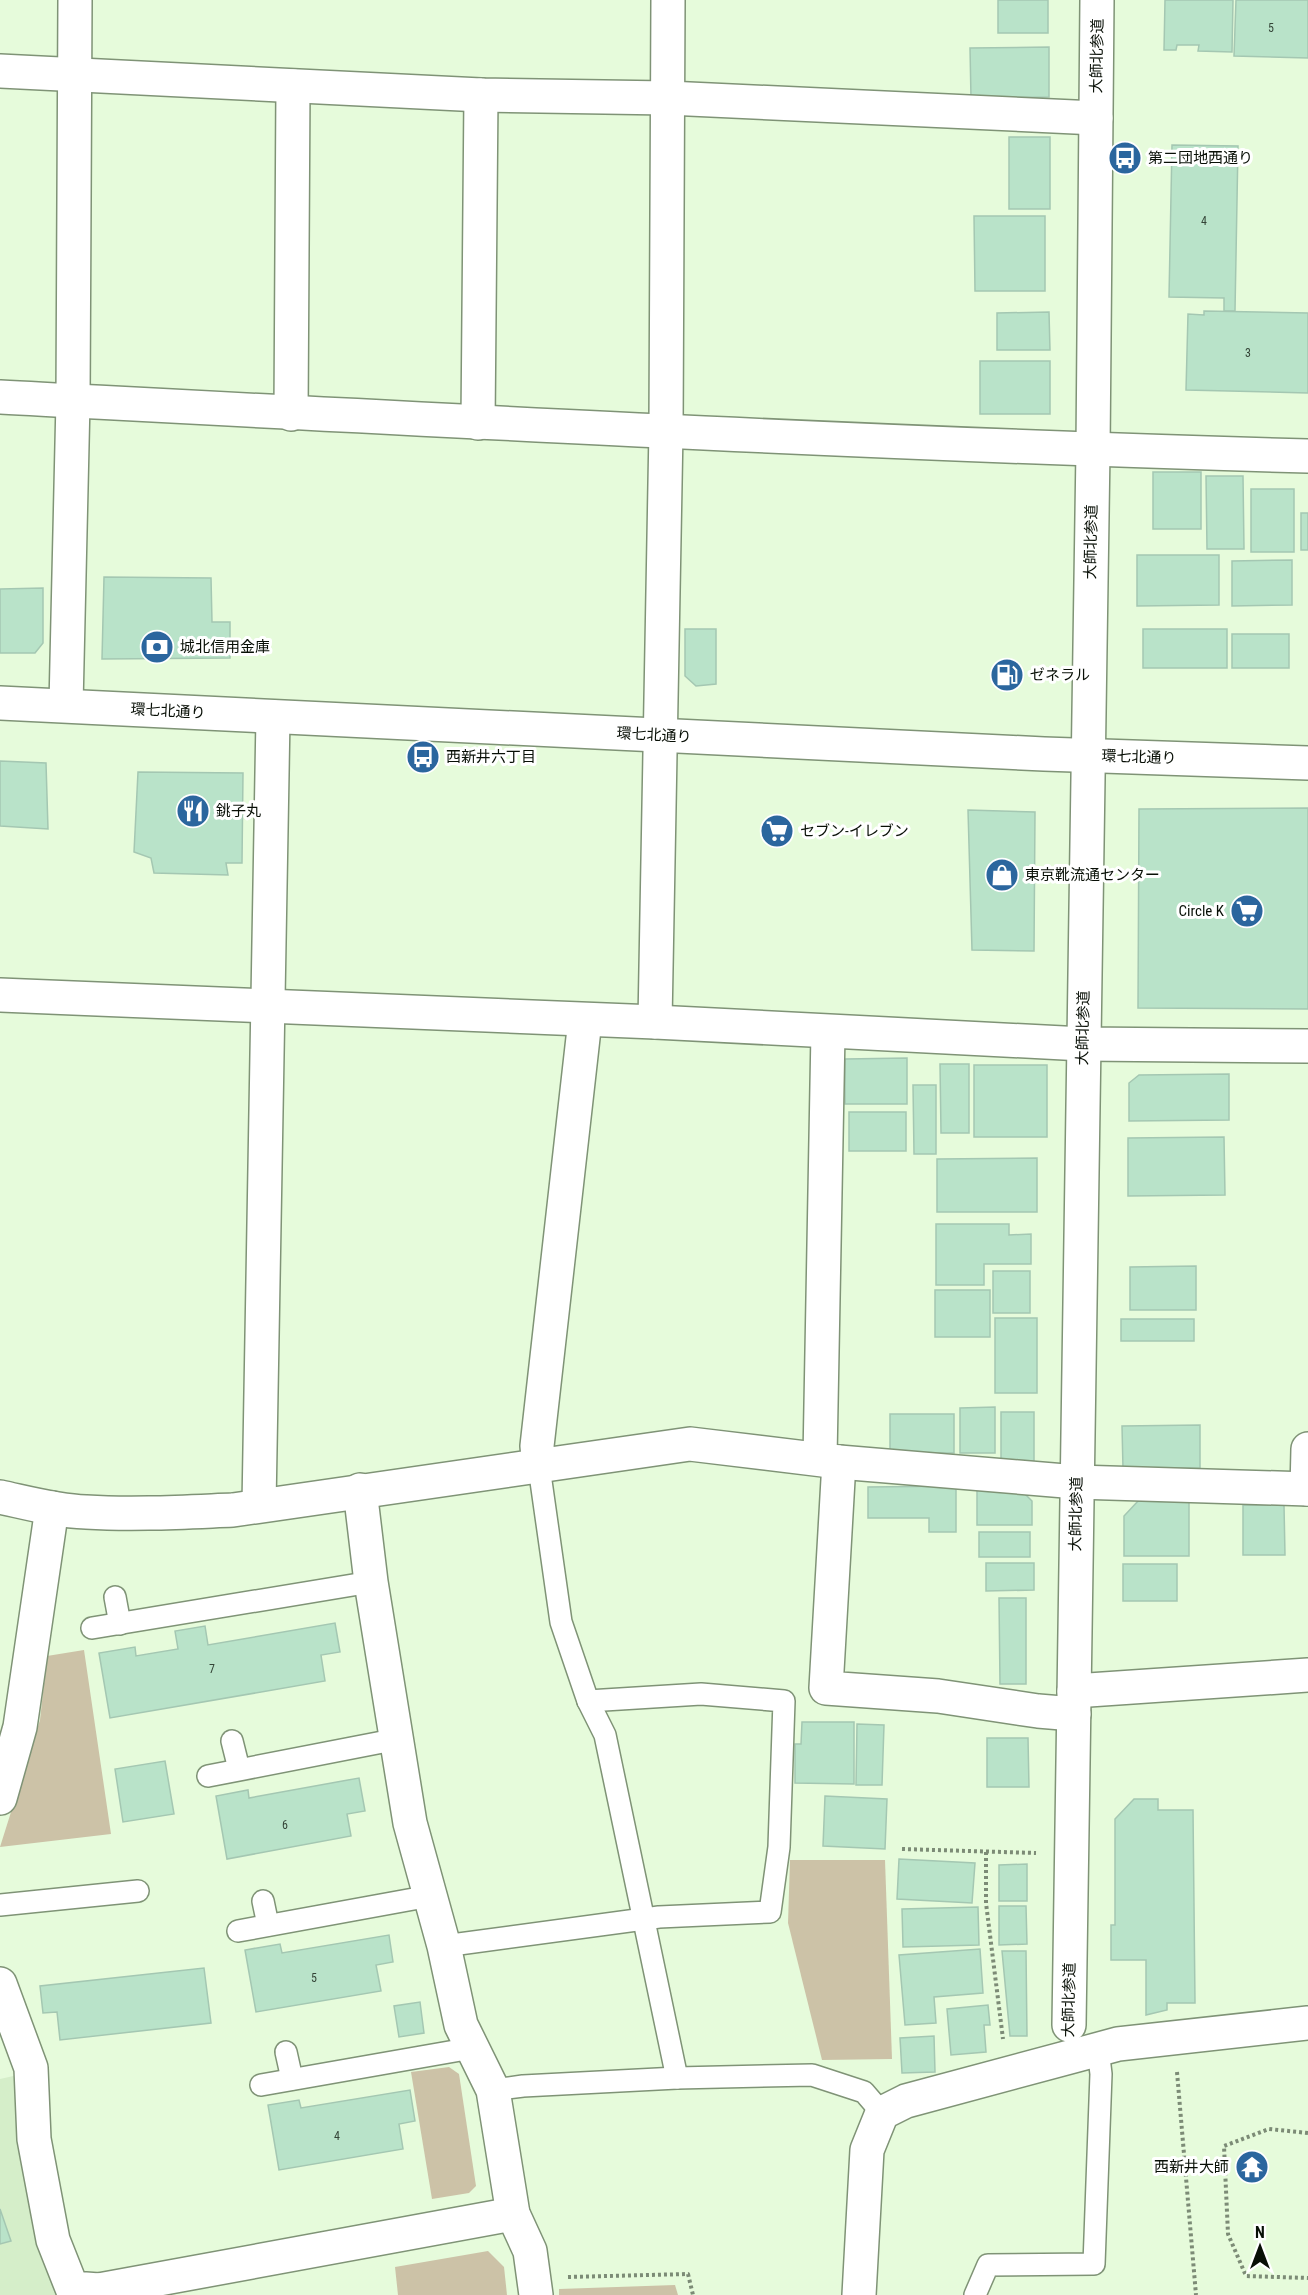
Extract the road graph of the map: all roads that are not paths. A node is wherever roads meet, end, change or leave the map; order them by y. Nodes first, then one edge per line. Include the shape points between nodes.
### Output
1 (75, 0) edge
2 (669, 0) edge
3 (1097, 0) edge
4 (0, 70) edge
5 (74, 76) junction
6 (293, 86) junction
7 (481, 95) junction
8 (668, 98) junction
9 (1096, 118) junction
10 (0, 397) edge
11 (74, 401) junction
12 (291, 414) junction
13 (478, 423) junction
14 (666, 430) junction
15 (1093, 450) junction
16 (1308, 456) edge
17 (0, 703) edge
18 (66, 705) junction
19 (273, 717) junction
20 (659, 735) junction
21 (1087, 756) junction
22 (1308, 763) edge
23 (0, 995) edge
24 (268, 1006) junction
25 (585, 1020) junction
26 (655, 1022) junction
27 (828, 1032) junction
28 (1083, 1044) junction
29 (1308, 1046) edge
30 (1308, 1449) edge
31 (830, 1460) junction
32 (539, 1467) junction
33 (1077, 1482) junction
34 (1308, 1489) edge
35 (360, 1490) junction
36 (0, 1497) edge
37 (259, 1505) junction
38 (52, 1508) junction
39 (371, 1582) junction
40 (115, 1597) dead end
41 (120, 1624) junction
42 (92, 1628) dead end
43 (1308, 1675) edge
44 (588, 1701) junction
45 (1074, 1702) junction
46 (398, 1739) junction
47 (232, 1741) dead end
48 (238, 1769) junction
49 (208, 1776) dead end
50 (0, 1798) edge
51 (138, 1891) dead end
52 (430, 1896) junction
53 (263, 1901) dead end
54 (0, 1905) edge
55 (644, 1919) junction
56 (268, 1925) junction
57 (238, 1931) dead end
58 (444, 1946) junction
59 (3, 2002) edge
60 (1308, 2023) edge
61 (1078, 2043) junction
62 (472, 2048) junction
63 (286, 2052) dead end
64 (677, 2078) junction
65 (292, 2079) junction
66 (261, 2085) dead end
67 (493, 2090) junction
68 (882, 2113) junction
69 (513, 2214) junction
70 (535, 2287) edge
71 (100, 2292) edge
72 (859, 2295) edge
73 (975, 2295) edge

1 - 5 street
2 - 8 street
3 - 9 street, 大師北参道
4 - 5 street
5 - 6 street
5 - 11 street
6 - 7 street
6 - 12 street
7 - 8 street
7 - 13 street
8 - 9 street
8 - 14 street
9 - 15 street, 大師北参道
10 - 11 street
11 - 12 street
11 - 18 street
12 - 13 street
13 - 14 street
14 - 15 street
14 - 20 street
15 - 16 street
15 - 21 street, 大師北参道
17 - 18 street, 環七北通り
18 - 19 street, 環七北通り
19 - 20 street, 環七北通り
19 - 24 street
20 - 21 street, 環七北通り
20 - 26 street
21 - 22 street, 環七北通り
21 - 28 street, 大師北参道
23 - 24 street
24 - 25 street
24 - 37 street
25 - 26 street
25 - 32 street via 537,1446
26 - 27 street
27 - 28 street
27 - 31 street
28 - 29 street
28 - 33 street, 大師北参道
30 - 34 street
31 - 32 street via 690,1444
31 - 33 street
31 - 45 street via 826,1688 938,1696 1038,1711
32 - 35 street
32 - 44 lane via 561,1622
33 - 34 street
33 - 45 street, 大師北参道
35 - 37 street
35 - 39 street
36 - 38 street
37 - 38 street via 157,1513
38 - 50 street via 20,1727
39 - 41 lane
39 - 46 street
40 - 41 lane
41 - 42 lane
43 - 45 street
44 - 55 lane via 605,1735
44 - 55 lane via 700,1694 784,1701 779,1847 770,1912
45 - 61 street, 大師北参道
46 - 48 lane
46 - 52 street via 410,1823
47 - 48 lane
48 - 49 lane
51 - 54 lane
52 - 56 lane
52 - 58 street
53 - 56 lane
55 - 58 lane
55 - 64 lane
56 - 57 lane
58 - 62 street via 461,2025
59 - 71 street via 31,2068 34,2139 53,2240 72,2288
60 - 61 street
61 - 68 street via 1008,2073 906,2102
61 - 73 lane via 1101,2074 1094,2264 988,2265
62 - 65 lane
62 - 67 street
63 - 65 lane
64 - 67 lane
64 - 68 lane via 812,2075 864,2092
65 - 66 lane
67 - 69 street
68 - 72 street via 867,2150
69 - 70 street via 530,2251
69 - 71 street

